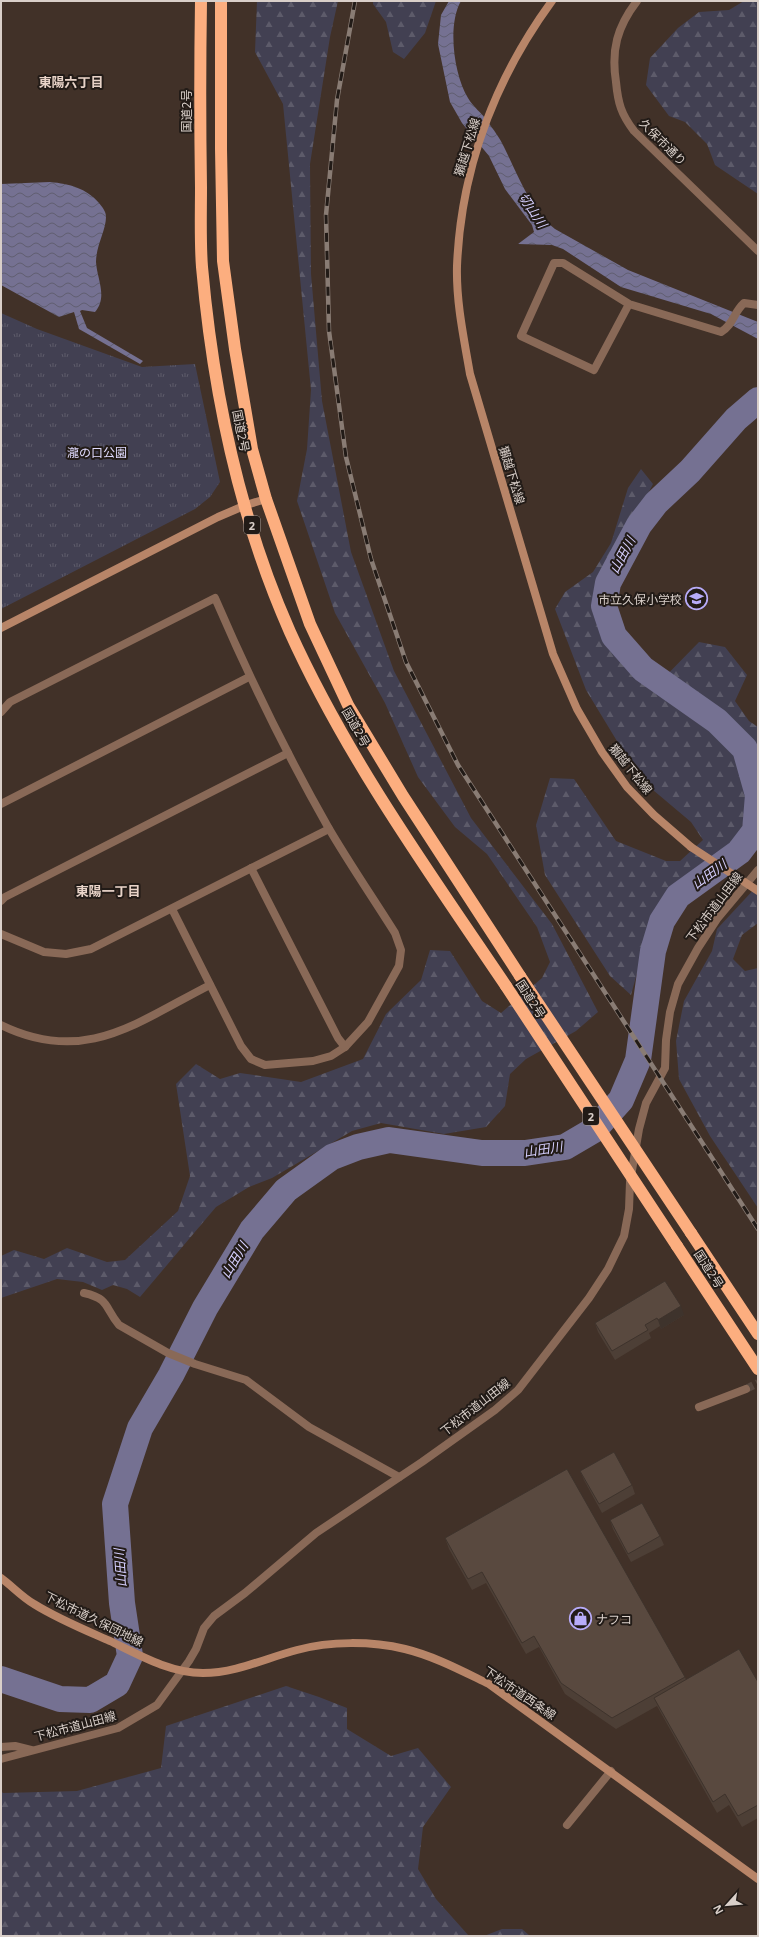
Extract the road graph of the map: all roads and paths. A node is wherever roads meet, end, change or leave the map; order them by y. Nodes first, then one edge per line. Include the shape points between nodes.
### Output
1 (201, 1) edge
2 (221, 1) edge
3 (552, 1) edge
4 (637, 1) edge
5 (758, 251) edge
6 (629, 304) junction
7 (758, 305) edge
8 (266, 499) junction
9 (246, 505) junction
10 (1, 628) edge
11 (249, 677) junction
12 (1, 712) edge
13 (288, 753) junction
14 (1, 804) edge
15 (329, 829) junction
16 (251, 868) junction
17 (758, 870) edge
18 (758, 891) edge
19 (1, 901) edge
20 (172, 908) junction
21 (1, 934) edge
22 (210, 985) junction
23 (1, 1026) edge
24 (345, 1047) junction
25 (84, 1293) dead end
26 (758, 1334) edge
27 (758, 1369) edge
28 (746, 1389) tunnel mouth
29 (699, 1407) dead end
30 (398, 1477) junction
31 (1, 1578) edge
32 (182, 1671) junction
33 (1, 1747) edge
34 (31, 1750) junction
35 (1, 1759) edge
36 (610, 1771) junction
37 (567, 1825) dead end
38 (758, 1879) edge

1 - 9 highway, 国道2号 / 2 via 202,264 212,352 231,456
2 - 8 highway, 国道2号 / 2 via 224,262 235,349 252,449
3 - 18 street, 獺越下松線, bridge via 517,52 475,152 466,190 457,267 462,328 470,374 553,654 577,709 602,752 627,787 654,815 691,847
4 - 5 street, 久保市通り via 621,26 614,48 614,68 621,111 634,131
6 - 6 street via 594,370 521,336 554,263 563,262
6 - 7 street via 721,332 729,327 744,303
8 - 9 street
8 - 26 highway, 国道2号 / 2, bridge via 310,624 348,705 403,796 520,976
9 - 10 street
9 - 27 highway, 国道2号 / 2, bridge via 290,632 333,717 386,806
11 - 12 street via 215,598 10,702
11 - 13 street
11 - 14 street
13 - 15 street
13 - 19 street
15 - 16 street
15 - 24 street via 395,933 401,950 399,966 368,1022
16 - 20 street
16 - 24 street via 338,1038
17 - 30 street, 下松市道山田線 via 718,919 678,984 670,1012 665,1068 646,1102 638,1128 624,1236 608,1269 518,1390 495,1410
20 - 21 street via 91,949 66,954 44,952
20 - 22 street
22 - 23 street via 122,1031 98,1039 67,1043 38,1040
22 - 24 street via 241,1046 251,1059 266,1065 313,1061 331,1056
25 - 30 street via 97,1296 105,1302 119,1325 168,1353 246,1380 309,1427
28 - 29 street
30 - 32 street, 下松市道山田線 via 316,1533 214,1616 204,1628 196,1649
31 - 32 street, 下松市道久保団地線 via 33,1604 155,1662
32 - 34 street, 下松市道山田線 via 157,1704 134,1720 103,1733
32 - 36 street, 下松市道西条線 via 228,1671 298,1650 337,1644 372,1644 405,1649 441,1661 489,1684
33 - 34 street via 15,1746
34 - 35 street, 下松市道山田線
36 - 37 street
36 - 38 street, 下松市道西条線

